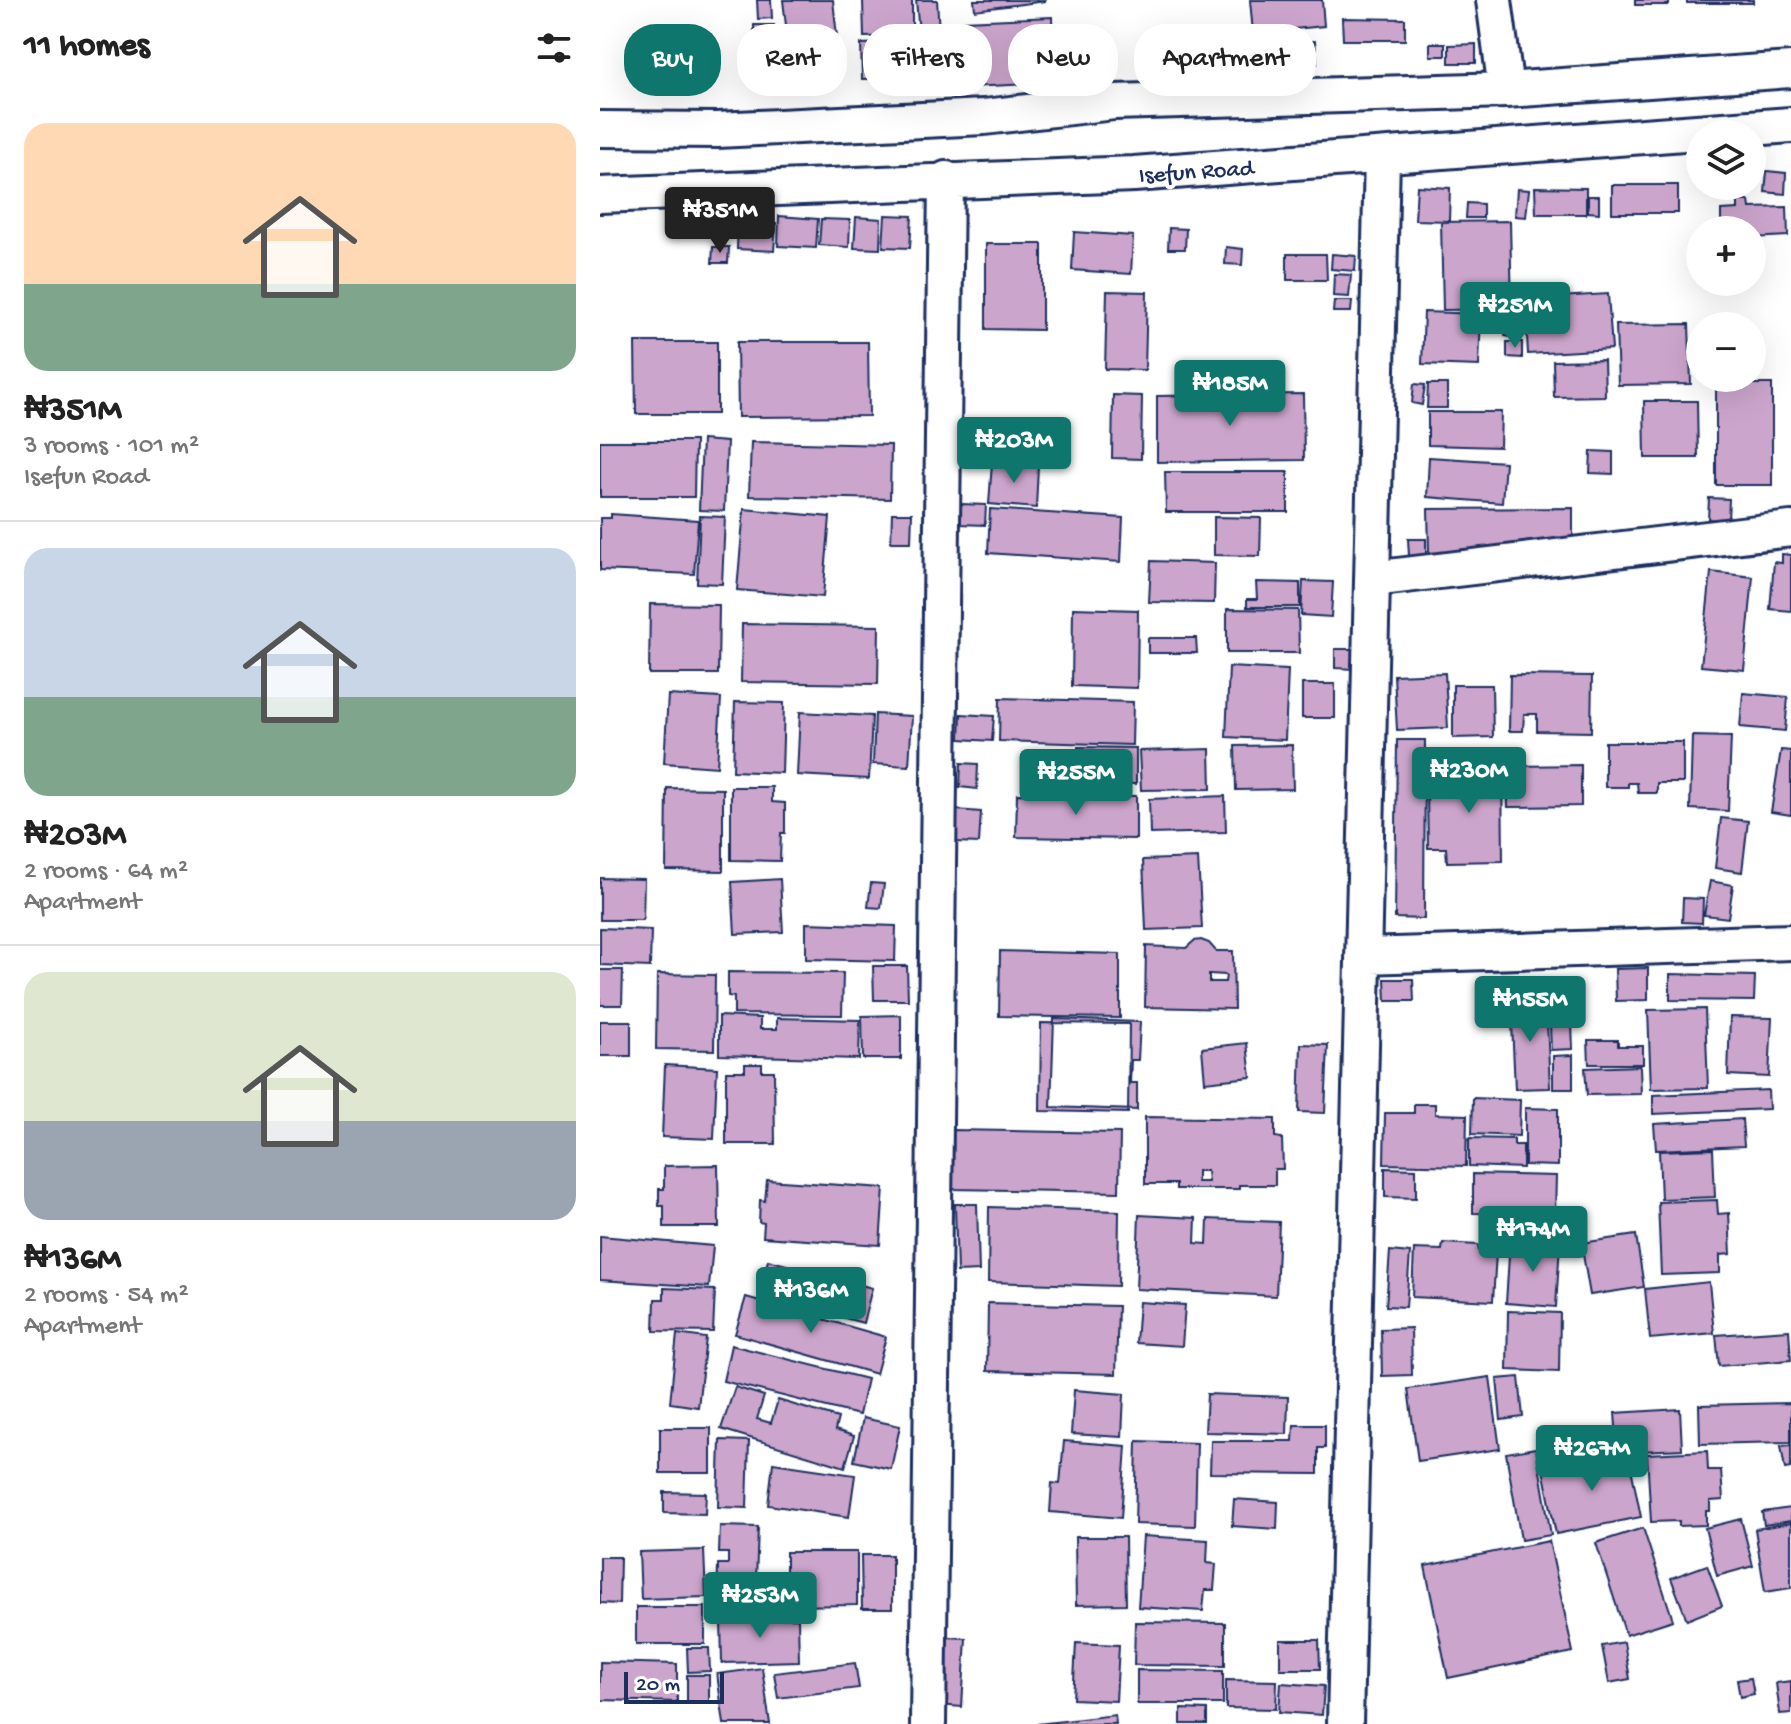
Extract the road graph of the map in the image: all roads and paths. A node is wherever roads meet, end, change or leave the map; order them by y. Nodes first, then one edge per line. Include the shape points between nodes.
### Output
1 (1494, 0) edge
2 (1791, 70) edge
3 (1506, 90) junction
4 (1791, 125) edge
5 (600, 129) edge
6 (1382, 157) junction
7 (946, 179) junction
8 (600, 195) edge
9 (1791, 529) edge
10 (1372, 579) junction
11 (1791, 942) edge
12 (1364, 956) junction
13 (928, 1724) edge
14 (1345, 1724) edge

1 - 3 street
2 - 3 street
3 - 5 street via 1114,102 984,117 717,130
4 - 6 street, Isefun Road
6 - 7 street, Isefun Road via 1134,174
6 - 10 street
7 - 8 street, Isefun Road
7 - 13 street
9 - 10 street
10 - 12 street
11 - 12 street
12 - 14 street

